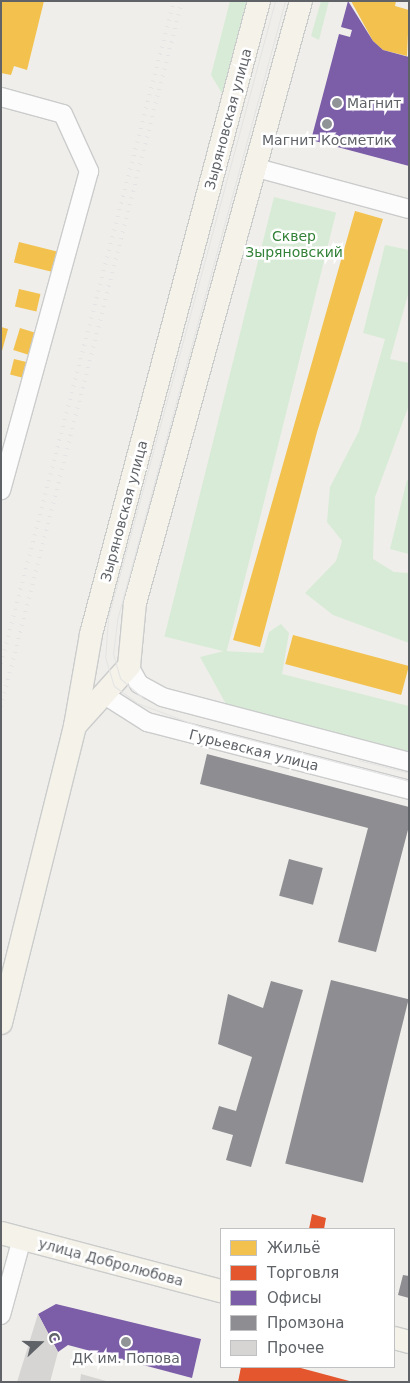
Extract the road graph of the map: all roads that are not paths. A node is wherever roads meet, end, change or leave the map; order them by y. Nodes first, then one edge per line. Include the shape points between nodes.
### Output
1 (259, 1) edge
2 (300, 1) edge
3 (1, 97) edge
4 (257, 168) junction
5 (409, 210) edge
6 (1, 490) edge
7 (91, 634) junction
8 (128, 666) junction
9 (106, 696) junction
10 (76, 726) junction
11 (409, 762) edge
12 (409, 790) edge
13 (1, 1023) edge
14 (12, 1236) edge
15 (220, 1291) edge
16 (1, 1315) edge
17 (395, 1338) edge
18 (409, 1342) edge

1 - 7 main road, Зыряновская улица
2 - 4 main road
3 - 6 street via 63,114 89,171
4 - 5 street
4 - 8 main road via 135,603
7 - 9 main road via 97,676
7 - 10 main road, Зыряновская улица
8 - 9 main road
8 - 11 street, Гурьевская улица via 140,684 162,697
9 - 10 main road
9 - 12 street, Гурьевская улица via 146,722
10 - 13 main road, Зыряновская улица
14 - 15 main road, улица Добролюбова
14 - 16 street
17 - 18 main road

